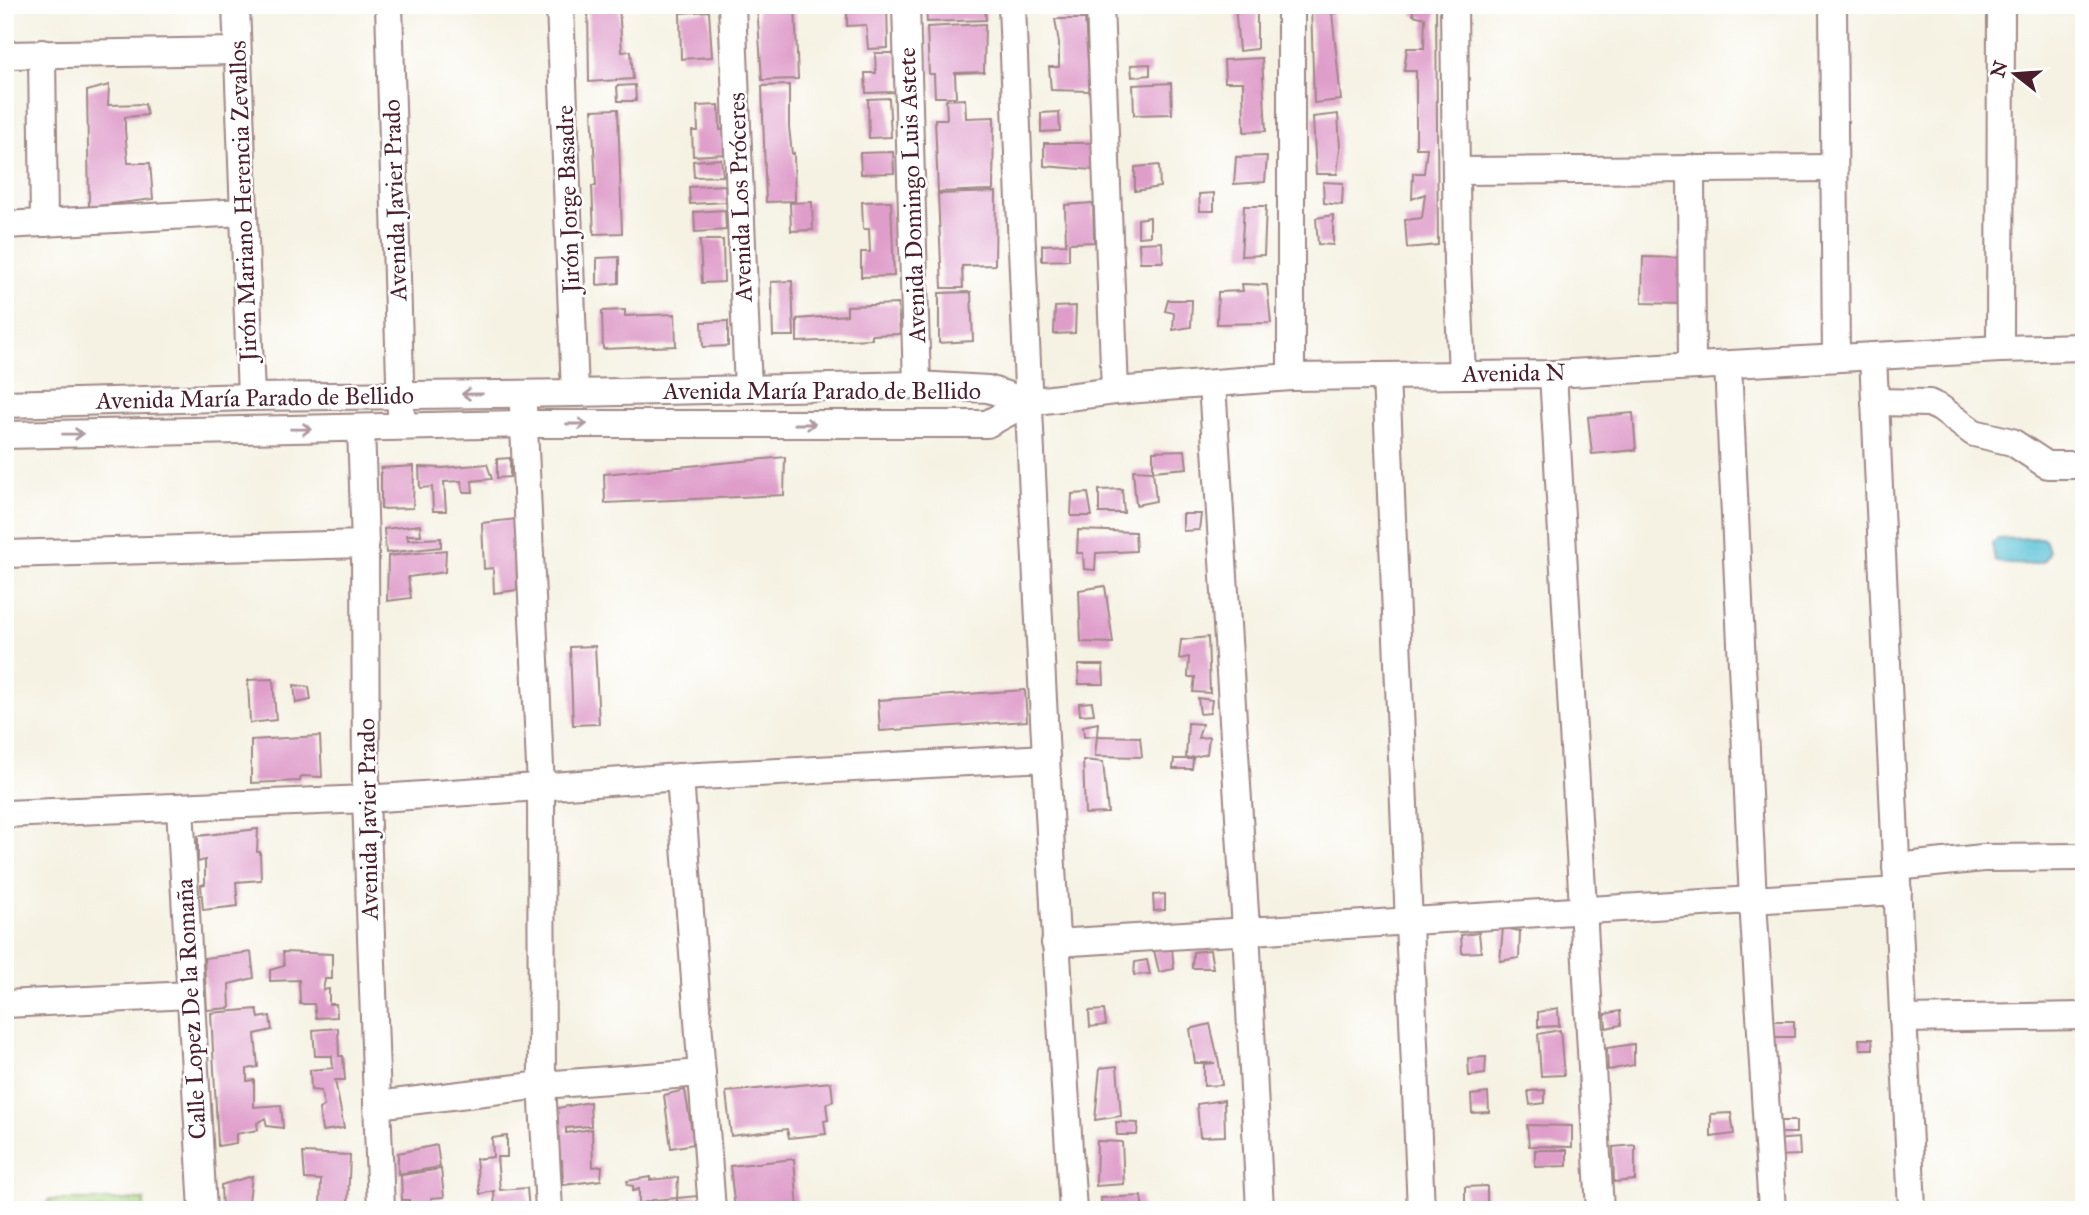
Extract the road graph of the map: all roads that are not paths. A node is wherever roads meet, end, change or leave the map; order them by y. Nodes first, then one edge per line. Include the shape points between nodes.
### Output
1 (236, 5) edge
2 (390, 5) edge
3 (560, 5) edge
4 (732, 5) edge
5 (906, 5) edge
6 (1012, 5) edge
7 (1100, 5) edge
8 (1292, 5) edge
9 (1454, 5) edge
10 (1833, 5) edge
11 (2001, 5) edge
12 (237, 51) junction
13 (42, 53) junction
14 (5, 55) edge
15 (1691, 168) junction
16 (1834, 168) junction
17 (1456, 171) junction
18 (243, 212) junction
19 (44, 223) junction
20 (5, 225) edge
21 (2084, 347) edge
22 (2000, 349) junction
23 (1873, 356) junction
24 (1836, 358) junction
25 (1728, 365) junction
26 (1692, 366) junction
27 (1461, 374) junction
28 (1553, 374) junction
29 (1386, 376) junction
30 (1291, 377) junction
31 (1212, 384) junction
32 (918, 385) junction
33 (748, 389) junction
34 (1115, 391) junction
35 (575, 393) junction
36 (523, 394) junction
37 (401, 396) junction
38 (251, 397) junction
39 (1028, 402) junction
40 (1875, 402) junction
41 (5, 404) edge
42 (524, 424) junction
43 (401, 426) junction
44 (361, 428) junction
45 (5, 435) edge
46 (2084, 465) edge
47 (2084, 476) edge
48 (365, 544) junction
49 (5, 554) edge
50 (1046, 758) junction
51 (680, 777) junction
52 (541, 787) junction
53 (366, 799) junction
54 (180, 808) junction
55 (5, 814) edge
56 (2084, 857) edge
57 (1897, 879) junction
58 (1753, 901) junction
59 (1582, 912) junction
60 (1407, 922) junction
61 (1246, 929) junction
62 (1055, 943) junction
63 (190, 995) junction
64 (5, 1004) edge
65 (2084, 1016) edge
66 (1903, 1019) junction
67 (702, 1073) junction
68 (542, 1085) junction
69 (377, 1105) junction
70 (203, 1210) edge
71 (381, 1210) edge
72 (549, 1210) edge
73 (712, 1210) edge
74 (1073, 1210) edge
75 (1261, 1210) edge
76 (1421, 1210) edge
77 (1600, 1210) edge
78 (1772, 1210) edge
79 (1912, 1210) edge

1 - 12 street, Jirón Mariano Herencia Zevallos
2 - 37 street, Avenida Javier Prado
3 - 35 street, Jirón Jorge Basadre
4 - 33 street, Avenida Los Próceres
5 - 32 street, Avenida Domingo Luis Astete
6 - 39 street
7 - 34 street
8 - 30 street
9 - 17 street
10 - 16 street
11 - 22 street
12 - 13 street
12 - 18 street, Jirón Mariano Herencia Zevallos
13 - 14 street
13 - 19 street
15 - 16 street
15 - 17 street
15 - 26 street
16 - 24 street
17 - 27 street
18 - 19 street
18 - 38 street, Jirón Mariano Herencia Zevallos
19 - 20 street
21 - 22 street, Avenida N
22 - 23 street, Avenida N
23 - 24 street, Avenida N
23 - 40 street
24 - 25 street, Avenida N
25 - 26 street, Avenida N
25 - 58 street
26 - 28 street, Avenida N
27 - 28 street, Avenida N
27 - 29 street, Avenida N
28 - 59 street
29 - 30 street, Avenida N
29 - 60 street
30 - 31 street, Avenida N
31 - 34 street, Avenida N
31 - 61 street
32 - 33 street, Avenida María Parado de Bellido
32 - 39 street, Avenida María Parado de Bellido via 988,389
33 - 35 street, Avenida María Parado de Bellido
34 - 39 street, Avenida N
35 - 36 street, Avenida María Parado de Bellido
36 -> 37 street, Avenida María Parado de Bellido
36 - 42 street
37 - 38 street, Avenida María Parado de Bellido
37 - 43 street, Avenida Javier Prado
38 - 41 street, Avenida María Parado de Bellido
42 -> 39 street, Avenida María Parado de Bellido via 987,424
39 - 50 street
40 - 46 street via 1929,403 1974,433 2012,442 2047,465
40 - 57 street
42 - 43 street, Avenida María Parado de Bellido
42 - 52 street
43 - 44 street, Avenida María Parado de Bellido
45 -> 44 street, Avenida María Parado de Bellido
44 - 48 street, Avenida Javier Prado
46 - 47 street
48 - 49 street
48 - 53 street, Avenida Javier Prado
50 - 51 street
50 - 62 street
51 - 52 street
51 - 67 street
52 - 53 street
52 - 68 street
53 - 54 street
53 - 69 street, Avenida Javier Prado
54 - 55 street
54 - 63 street, Calle Lopez De la Romaña
56 - 57 street via 1983,858
57 - 58 street
57 - 66 street
58 - 59 street
58 - 78 street
59 - 60 street
59 - 77 street
60 - 61 street
60 - 76 street
61 - 62 street
61 - 75 street
62 - 74 street
63 - 64 street
63 - 70 street, Calle Lopez De la Romaña
65 - 66 street
66 - 79 street
67 - 68 street
67 - 73 street
68 - 69 street
68 - 72 street
69 - 71 street, Avenida Javier Prado

